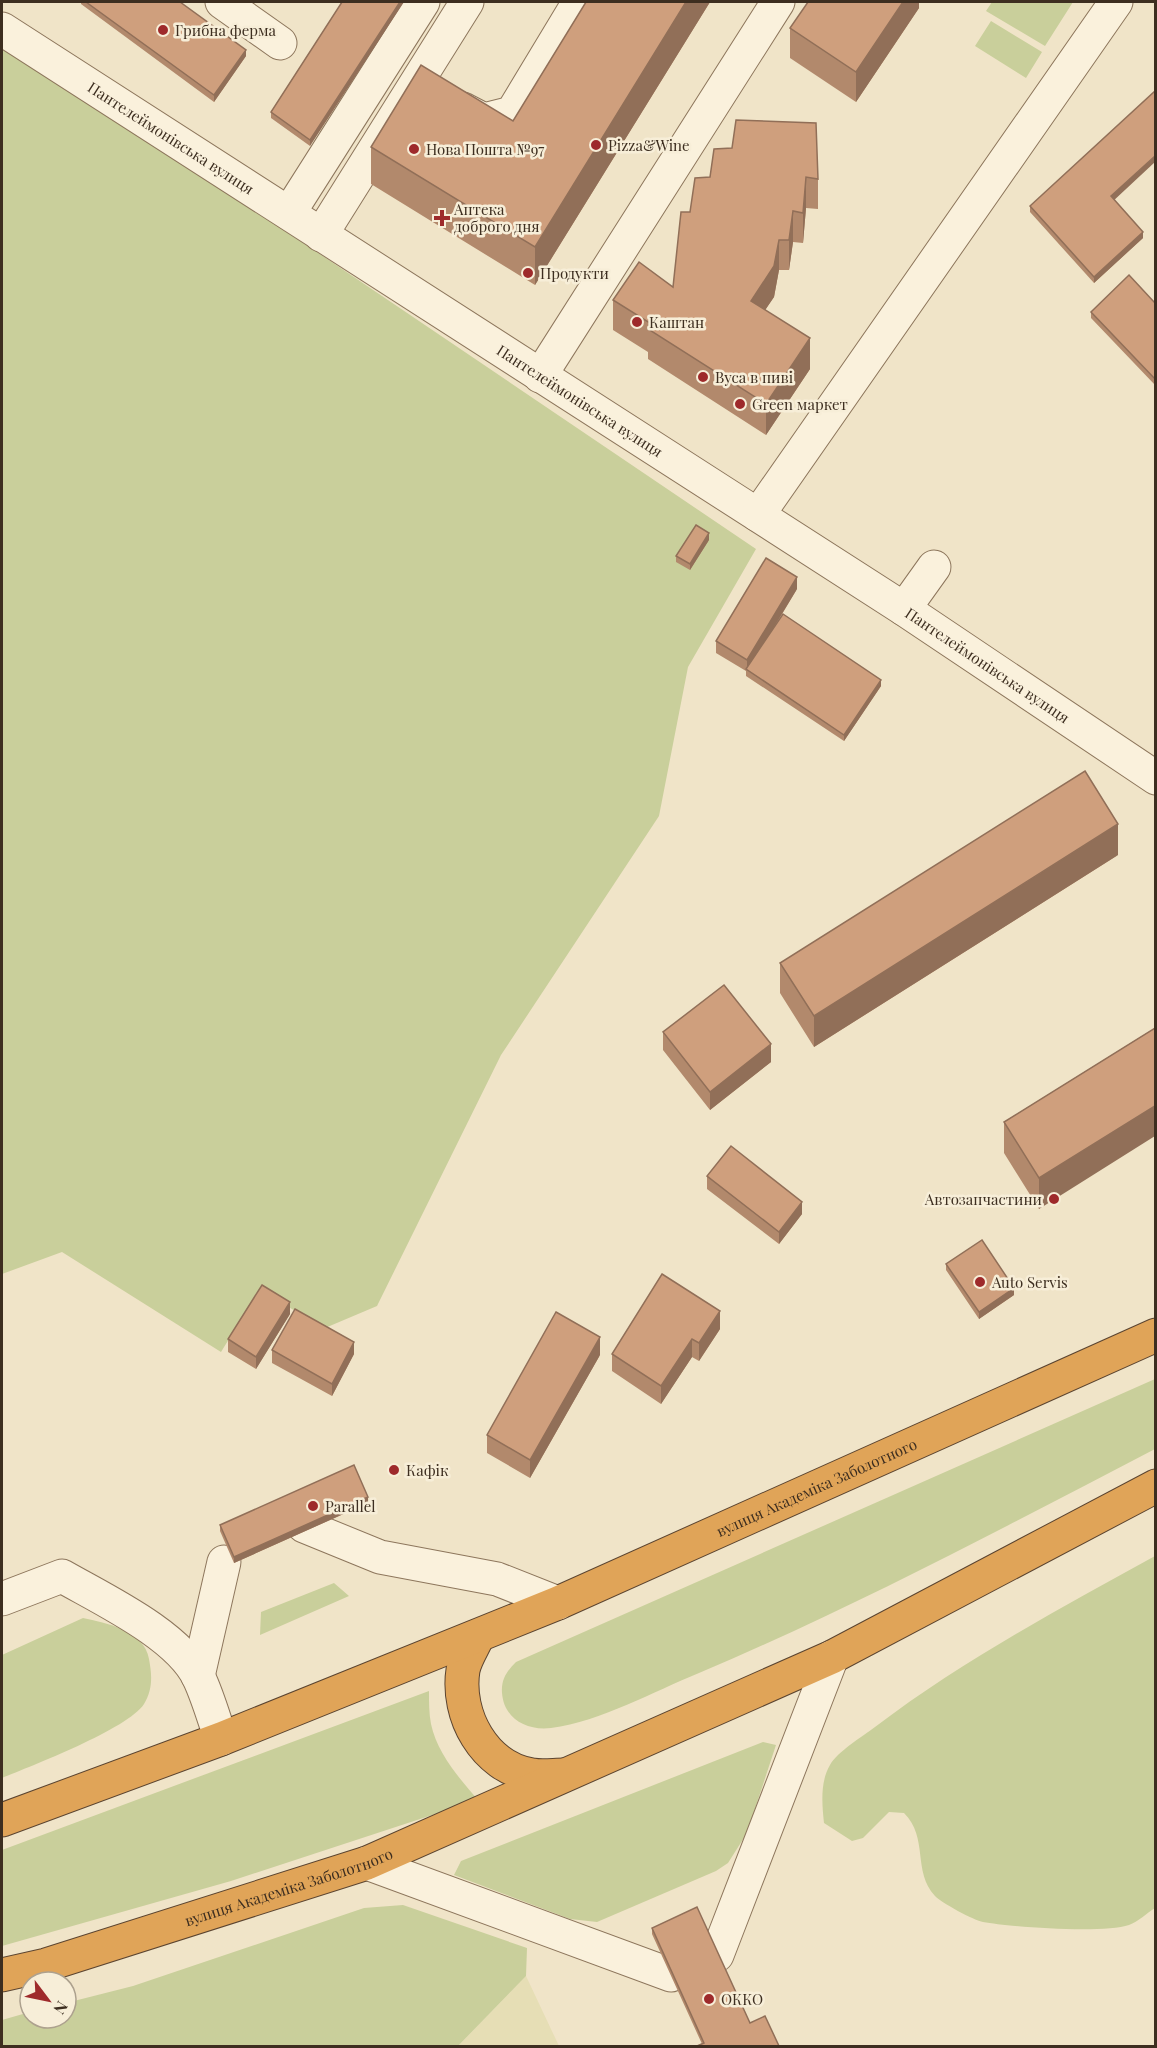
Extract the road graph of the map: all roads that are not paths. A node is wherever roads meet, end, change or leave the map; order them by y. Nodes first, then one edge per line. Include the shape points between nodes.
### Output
1 (222, 2) edge
2 (423, 2) edge
3 (467, 2) edge
4 (579, 2) edge
5 (778, 2) edge
6 (1116, 2) edge
7 (2, 28) edge
8 (280, 43) dead end
9 (416, 84) junction
10 (289, 213) junction
11 (321, 235) junction
12 (540, 376) junction
13 (758, 515) junction
14 (934, 567) dead end
15 (904, 609) junction
16 (1155, 778) edge
17 (1155, 1335) edge
18 (1155, 1486) edge
19 (304, 1526) edge
20 (224, 1562) dead end
21 (2, 1599) edge
22 (558, 1603) junction
23 (478, 1636) junction
24 (832, 1657) junction
25 (198, 1676) junction
26 (222, 1739) junction
27 (566, 1775) junction
28 (2, 1820) edge
29 (367, 1863) junction
30 (717, 1955) edge
31 (2, 1975) edge
32 (671, 1975) edge

1 - 8 street
2 - 10 street
3 - 9 street
4 - 9 street via 512,113 484,120
5 - 12 street
6 - 13 street
7 - 10 street, Пантелеймонівська вулиця
9 - 11 street
10 - 11 street, Пантелеймонівська вулиця
11 - 12 street, Пантелеймонівська вулиця
12 - 13 street, Пантелеймонівська вулиця
13 - 15 street, Пантелеймонівська вулиця
14 - 15 street
15 - 16 street, Пантелеймонівська вулиця
17 - 22 highway, вулиця Академіка Заболотного
18 - 24 highway, вулиця Академіка Заболотного
19 - 22 street via 380,1557 497,1580
20 - 25 street
21 - 25 street via 62,1576 131,1615 174,1647
22 - 23 highway, вулиця Академіка Заболотного
23 - 26 highway, вулиця Академіка Заболотного
23 - 27 highway, вулиця Академіка Заболотного via 463,1668 462,1703 475,1736 499,1761 531,1775
24 - 27 highway, вулиця Академіка Заболотного
24 - 30 street
25 - 26 street
26 - 28 highway, вулиця Академіка Заболотного
27 - 29 highway, вулиця Академіка Заболотного
29 - 31 highway, вулиця Академіка Заболотного via 46,1965
29 - 32 street

